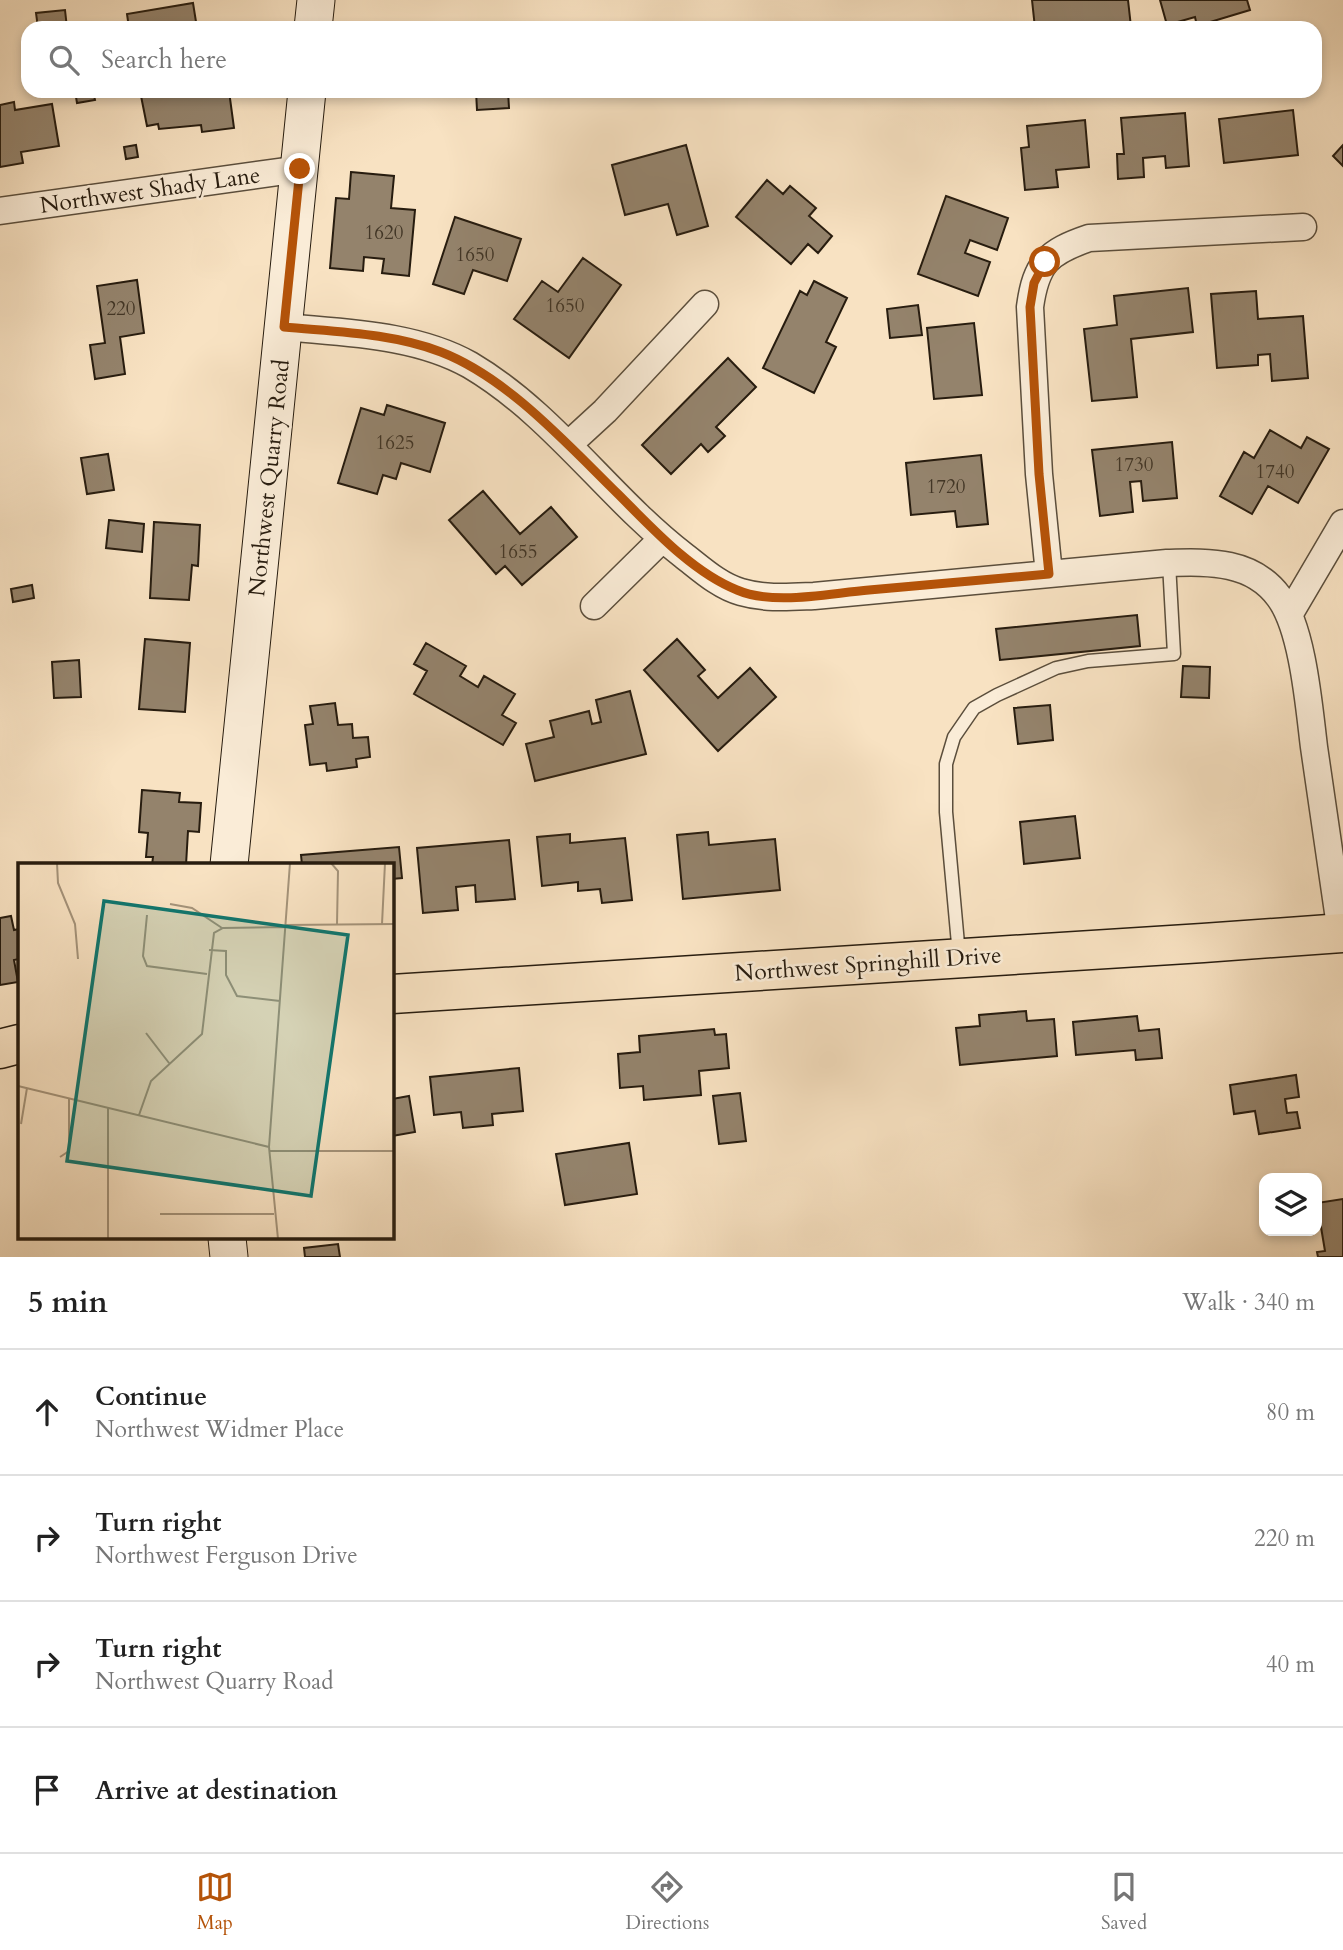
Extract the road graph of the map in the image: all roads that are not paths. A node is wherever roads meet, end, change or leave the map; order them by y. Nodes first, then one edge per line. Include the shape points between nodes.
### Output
1 (316, 0) edge
2 (314, 21) edge
3 (306, 98) edge
4 (300, 169) junction
5 (0, 211) edge
6 (1303, 227) dead end
7 (705, 304) dead end
8 (284, 327) junction
9 (568, 445) junction
10 (1343, 523) edge
11 (663, 539) junction
12 (1169, 563) junction
13 (1049, 574) junction
14 (594, 606) dead end
15 (1290, 615) junction
16 (229, 863) edge
17 (1342, 933) edge
18 (960, 959) junction
19 (394, 994) edge
20 (18, 1044) edge
21 (0, 1049) edge

1 - 2 street
3 - 4 street, Northwest Quarry Road
4 - 5 street, Northwest Shady Lane
4 - 8 street, Northwest Quarry Road
6 - 13 street via 1089,238 1063,247 1045,262 1034,283 1030,307
7 - 9 street
8 - 9 street via 403,342 468,364
8 - 16 street, Northwest Quarry Road
9 - 11 street
10 - 15 street
11 - 13 street via 710,576 739,591 775,598
11 - 14 street
12 - 13 street
12 - 15 street via 1203,561 1233,566 1258,578
12 - 18 lane via 1174,654 1056,668 974,708 954,737 946,764 946,812
15 - 17 street via 1304,678
17 - 18 main road, Northwest Springhill Drive
18 - 19 main road, Northwest Springhill Drive
20 - 21 main road

